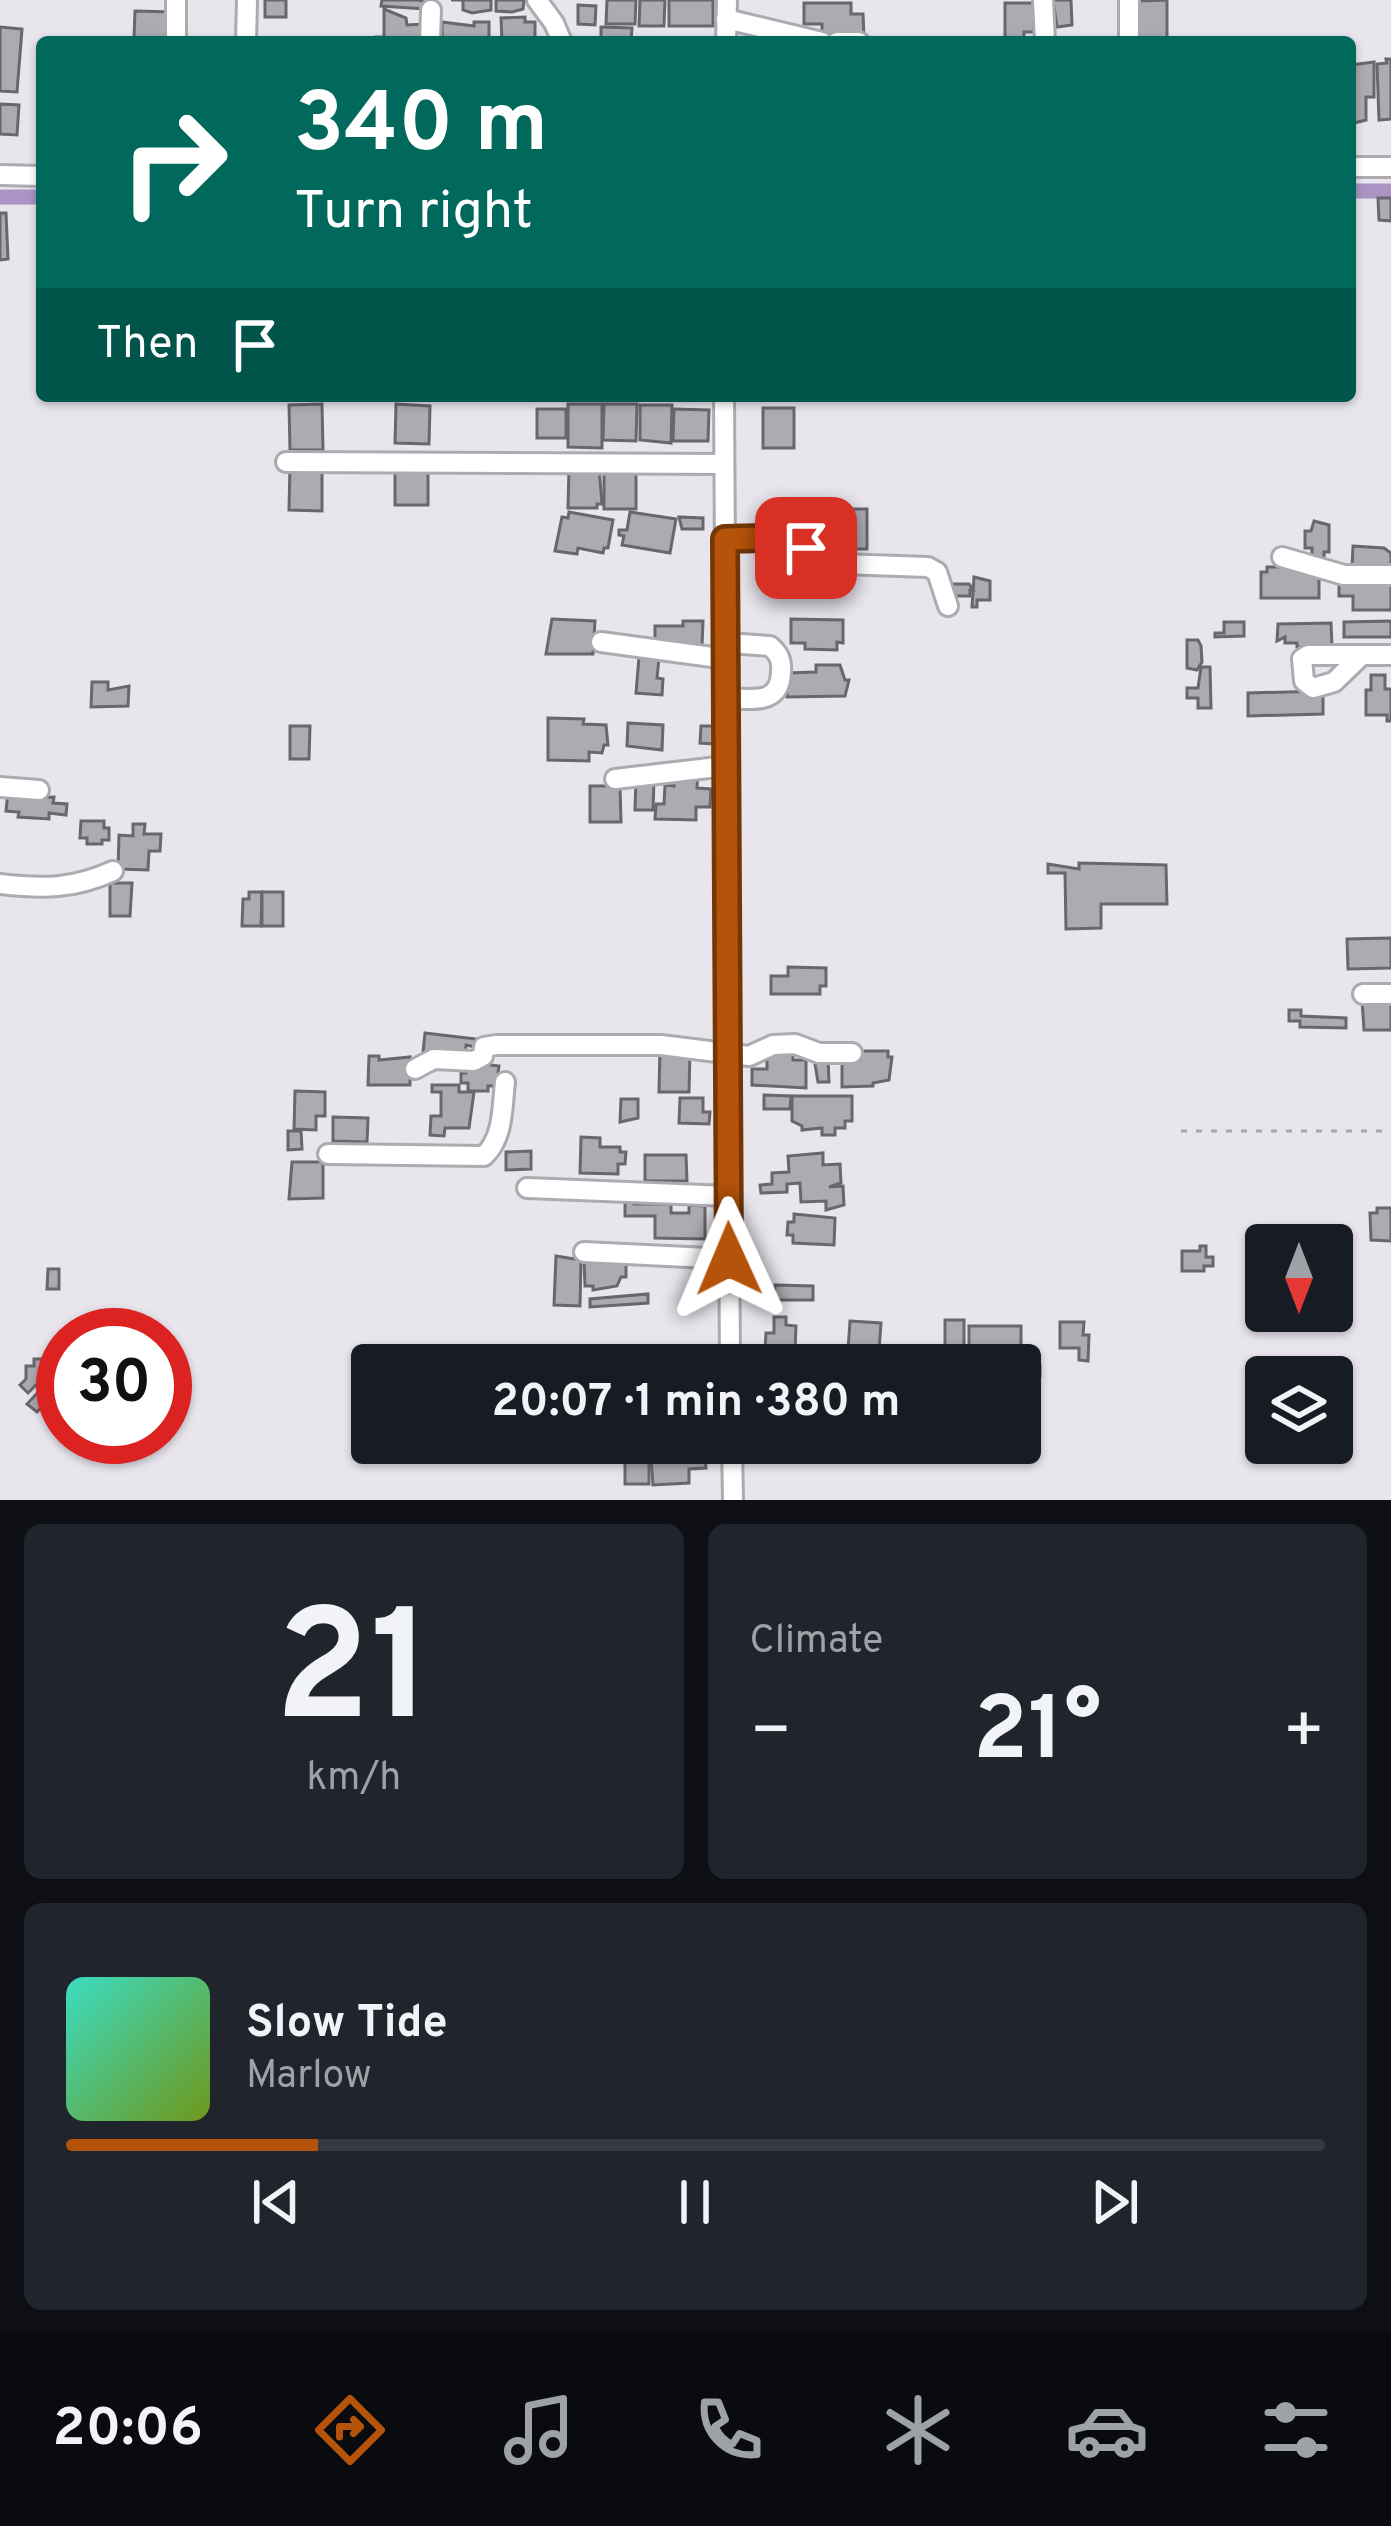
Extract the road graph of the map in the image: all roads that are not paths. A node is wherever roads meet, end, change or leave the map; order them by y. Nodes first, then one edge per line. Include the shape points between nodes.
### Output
1 (176, 0) edge
2 (247, 0) edge
3 (537, 0) edge
4 (1043, 0) edge
5 (1129, 0) edge
6 (727, 9) edge
7 (431, 10) dead end
8 (176, 36) edge
9 (246, 36) edge
10 (430, 36) edge
11 (559, 36) edge
12 (805, 36) edge
13 (1045, 36) edge
14 (1129, 36) edge
15 (1356, 167) edge
16 (1391, 167) edge
17 (0, 175) edge
18 (36, 176) edge
19 (724, 402) edge
20 (286, 462) dead end
21 (724, 464) junction
22 (725, 539) junction
23 (1282, 557) dead end
24 (1391, 575) edge
25 (948, 606) dead end
26 (601, 642) dead end
27 (727, 651) junction
28 (1362, 655) dead end
29 (1391, 655) edge
30 (728, 698) junction
31 (726, 766) junction
32 (615, 779) dead end
33 (0, 787) edge
34 (39, 790) dead end
35 (112, 871) dead end
36 (0, 884) edge
37 (1364, 994) dead end
38 (1391, 994) edge
39 (728, 1051) junction
40 (852, 1053) dead end
41 (415, 1069) dead end
42 (506, 1082) dead end
43 (328, 1154) dead end
44 (527, 1188) dead end
45 (728, 1196) junction
46 (584, 1252) dead end
47 (729, 1259) junction
48 (730, 1344) edge
49 (732, 1464) edge
50 (733, 1500) edge

1 - 8 street
2 - 9 street
3 - 11 street
4 - 13 street
5 - 14 street
6 - 12 street
7 - 10 street
15 - 16 street
17 - 18 street
19 - 21 street
20 - 21 street
21 - 22 street
22 - 25 street via 782,541 841,564 928,567 938,572
22 - 27 street
23 - 24 street via 1344,575
26 - 27 street
27 - 30 street
27 - 30 street via 770,646 782,664 772,696
28 - 29 street
30 - 31 street
31 - 32 street
31 - 39 street
33 - 34 street
35 - 36 street via 47,890
37 - 38 street
39 - 40 street via 749,1056 795,1044
39 - 41 street via 496,1045 474,1061 434,1059
39 - 45 street
42 - 43 street via 500,1127 484,1156
44 - 45 street
45 - 47 street
46 - 47 street
47 - 48 street
49 - 50 street

